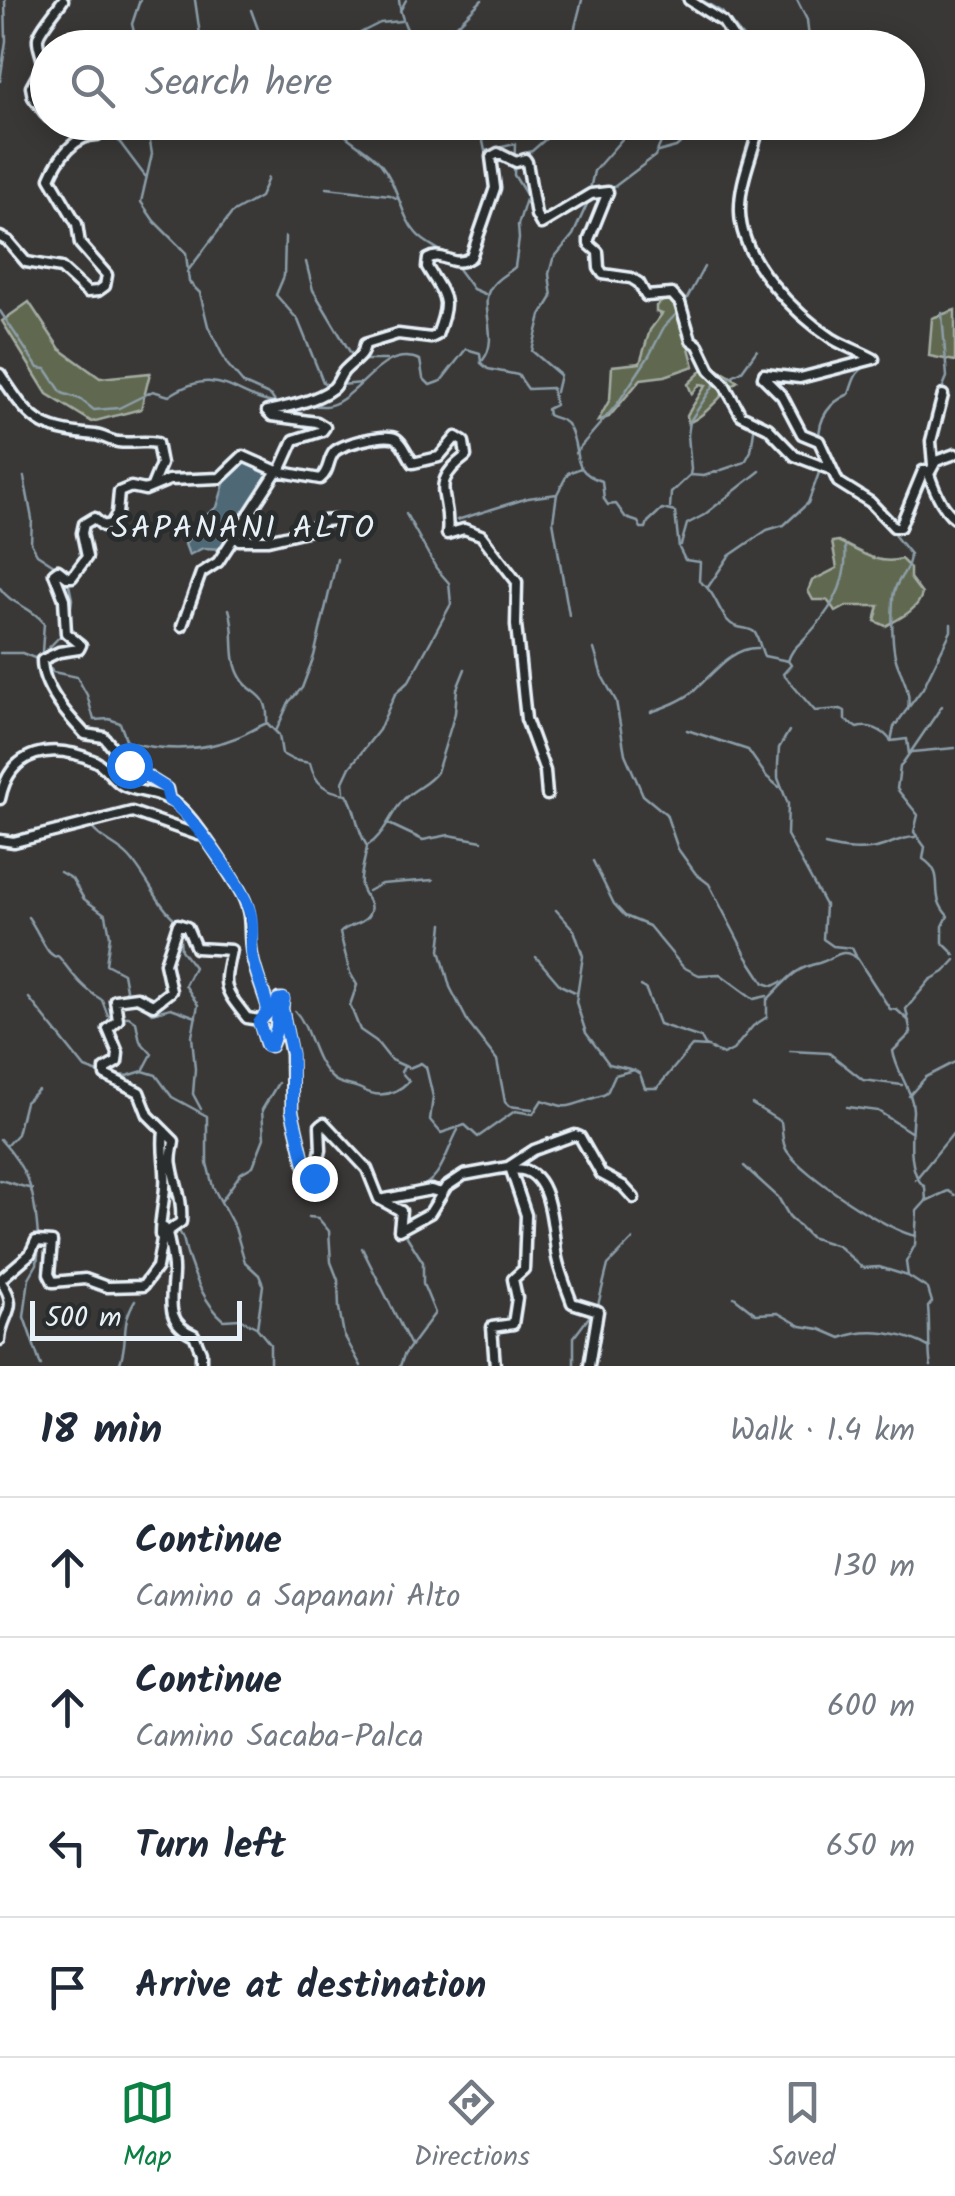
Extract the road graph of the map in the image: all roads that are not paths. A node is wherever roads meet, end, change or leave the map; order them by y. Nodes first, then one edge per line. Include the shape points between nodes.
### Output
1 (63, 0) edge
2 (689, 0) edge
3 (40, 30) edge
4 (728, 30) edge
5 (80, 140) edge
6 (754, 140) edge
7 (0, 237) edge
8 (0, 374) edge
9 (943, 396) dead end
10 (955, 454) edge
11 (931, 468) junction
12 (832, 470) junction
13 (278, 471) junction
14 (152, 486) junction
15 (955, 518) edge
16 (335, 520) dead end
17 (232, 536) junction
18 (182, 626) dead end
19 (547, 795) dead end
20 (0, 800) edge
21 (169, 800) junction
22 (202, 837) junction
23 (0, 840) edge
24 (260, 1020) junction
25 (164, 1131) junction
26 (510, 1168) junction
27 (442, 1193) junction
28 (634, 1198) dead end
29 (381, 1200) junction
30 (174, 1226) junction
31 (160, 1239) junction
32 (0, 1340) edge
33 (201, 1366) edge
34 (496, 1366) edge
35 (588, 1366) edge

1 - 3 street
2 - 4 street
5 - 7 street via 50,178 77,224 80,244 105,271 105,286 88,292 60,268 26,262
6 - 12 street via 740,212 755,258 794,310 874,359 792,379 763,376 802,434 819,442
8 - 14 street via 22,408 45,426 159,444 162,464
9 - 11 street
10 - 11 street
11 - 12 street via 923,471 896,528
11 - 15 street via 935,491
12 - 13 street via 795,456 768,428 742,415 691,340 672,294 646,296 631,278 603,274 589,239 608,192 590,194 541,224 525,158 516,162 498,153 490,157 495,188 472,258 428,259 447,308 437,335 398,334 365,344 330,390 295,407 268,409 272,416 325,427 294,440
13 - 14 street via 243,456 220,478
13 - 17 street
13 - 19 street via 320,479 338,448 386,436 398,440 413,464 439,457 456,437 464,442 466,456 442,484 446,534 464,529 481,535 517,582 524,701
14 - 21 street via 119,492 111,524 86,522 86,557 72,577 54,573 66,632 82,645 47,656 42,668 54,698 80,729 104,737 124,762 166,788
16 - 17 street via 268,540
17 - 18 street via 216,566 201,572
20 - 21 street via 4,780 17,765 56,750 95,762 125,786
21 - 22 street
22 - 23 street via 132,812
22 - 24 street via 251,915 252,957 268,1011
24 - 25 street via 245,1016 225,985 231,950 196,948 178,924 165,964 171,991 152,1006 138,996 114,1000 118,1020 108,1034 118,1057 104,1072 139,1092
24 - 29 street via 271,1046 278,1000 284,999 292,1111 310,1180 324,1123 367,1169
25 - 30 street via 174,1141 172,1166 180,1190 181,1222
25 - 31 street
26 - 27 street via 464,1176
26 - 28 street via 534,1150 578,1135 601,1174
26 - 34 street via 526,1215 524,1268 513,1278 513,1324 492,1327
26 - 35 street via 532,1174 551,1207 557,1261 572,1304 598,1311
27 - 29 street
27 - 29 street via 430,1213 401,1231 402,1210
30 - 31 street via 166,1224
30 - 33 street via 168,1232 172,1316 194,1335
31 - 32 street via 156,1267 145,1284 107,1287 84,1279 53,1282 52,1242 36,1240 0,1282 12,1303

